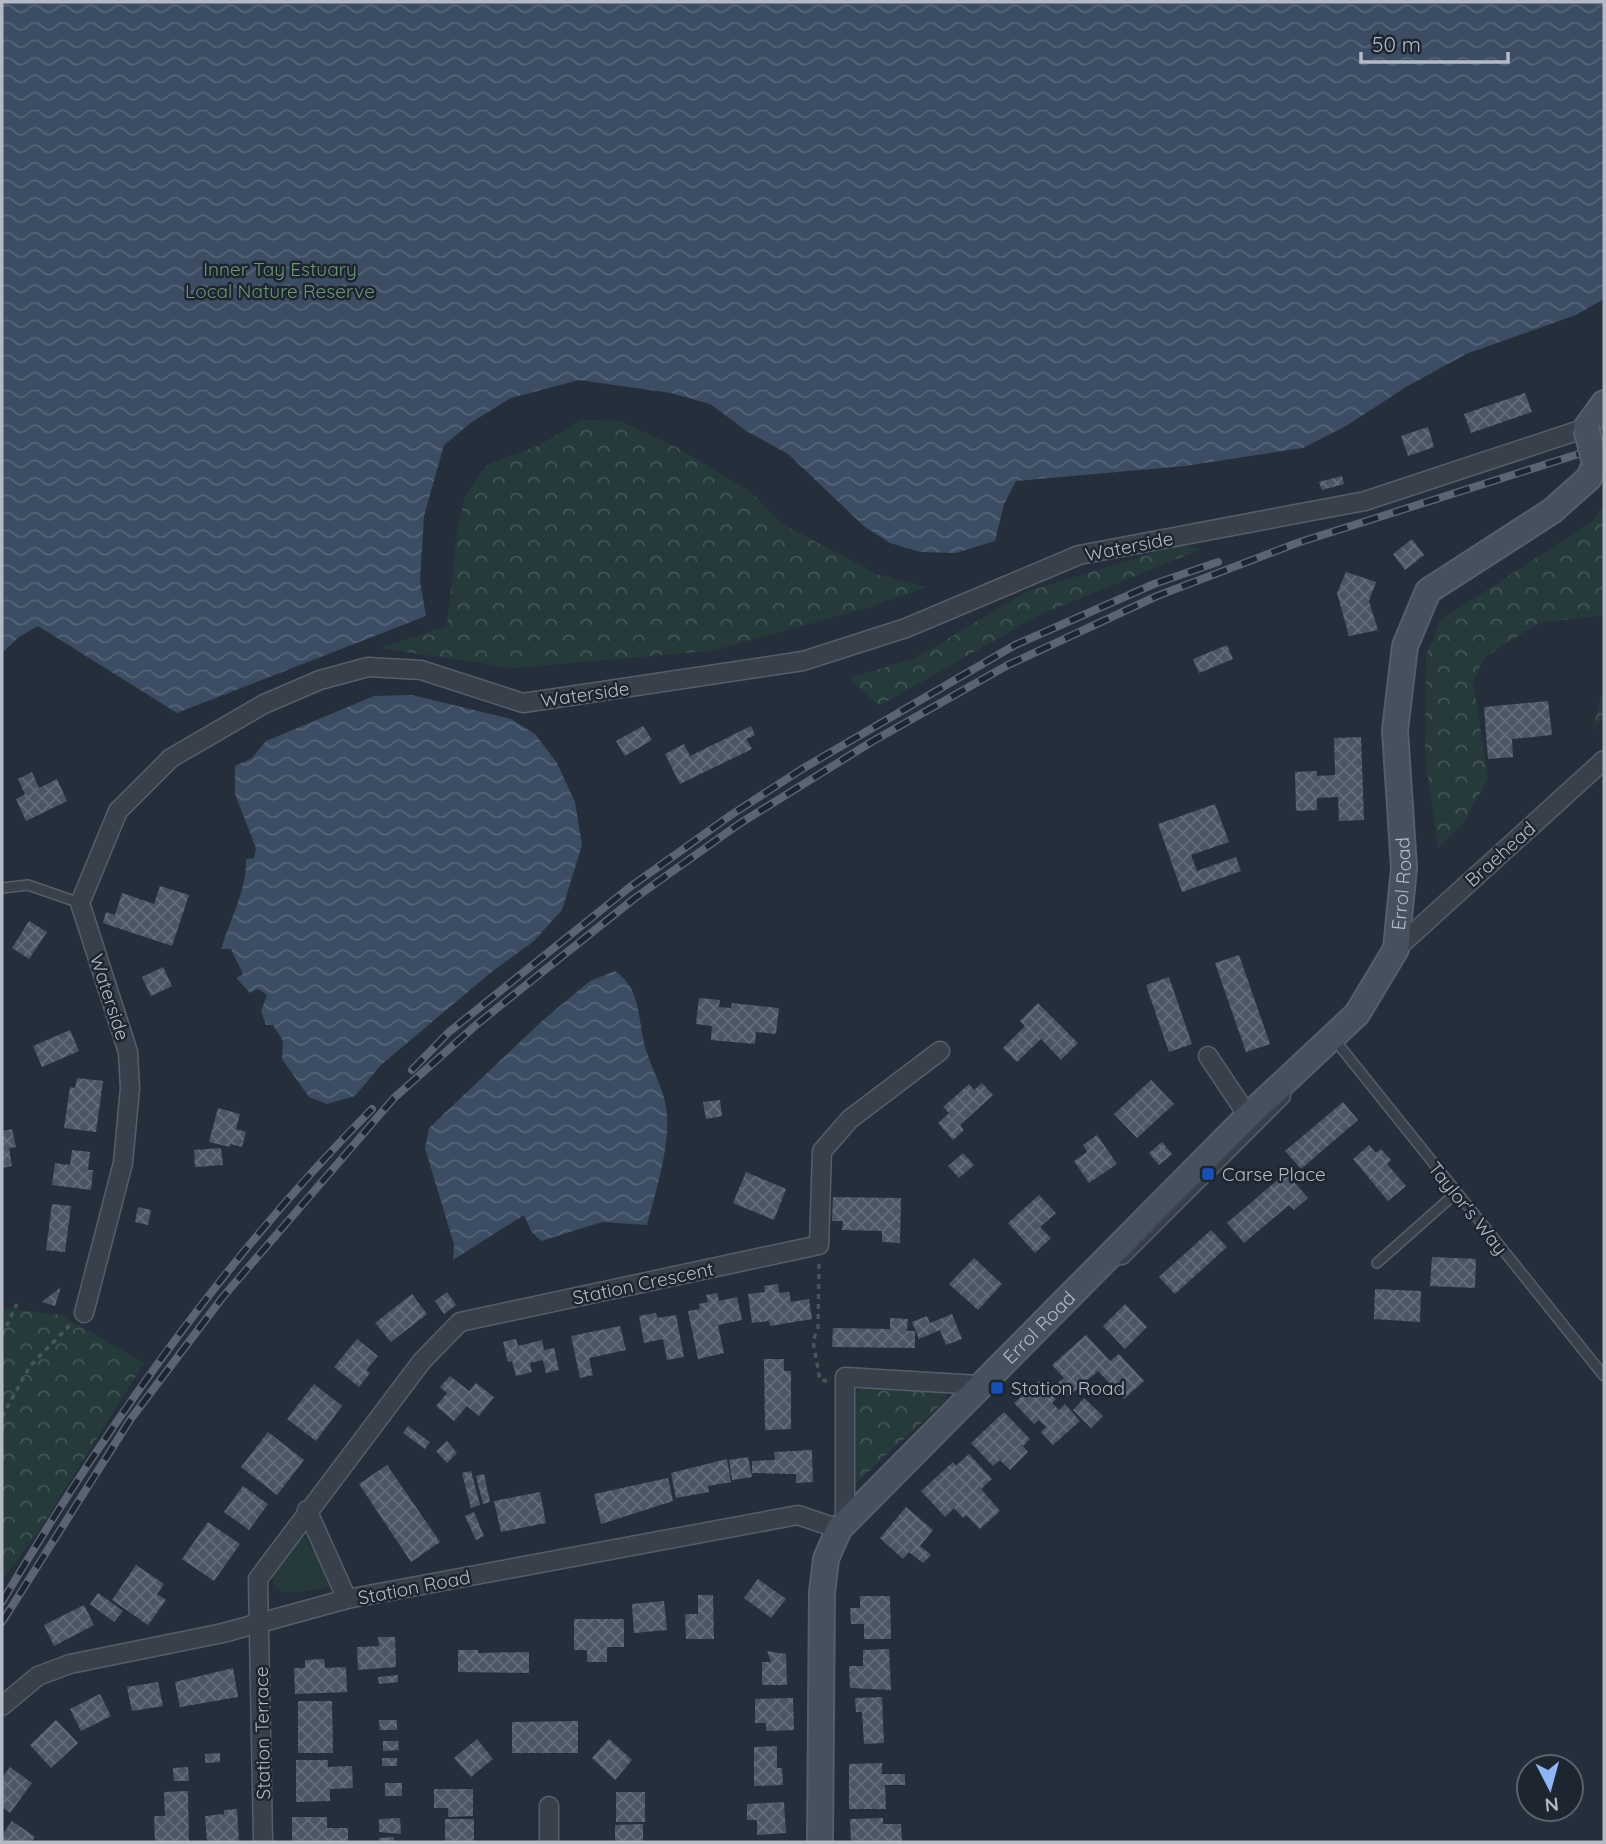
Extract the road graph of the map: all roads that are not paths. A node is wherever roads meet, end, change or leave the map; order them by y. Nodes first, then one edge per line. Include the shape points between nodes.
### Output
1 (1604, 403) edge
2 (1586, 428) junction
3 (1604, 760) edge
4 (2, 888) edge
5 (80, 903) junction
6 (1395, 949) junction
7 (1333, 1038) junction
8 (940, 1051) dead end
9 (1208, 1056) dead end
10 (1282, 1084) junction
11 (1248, 1116) junction
12 (1456, 1193) junction
13 (1111, 1252) junction
14 (1377, 1263) dead end
15 (84, 1313) road end
16 (1604, 1376) edge
17 (979, 1385) junction
18 (307, 1510) junction
19 (842, 1527) junction
20 (347, 1600) junction
21 (260, 1623) junction
22 (2, 1706) edge
23 (549, 1806) dead end
24 (263, 1842) edge
25 (549, 1842) edge
26 (821, 1842) edge

1 - 2 street
2 - 5 street, Waterside via 1365,501 1079,555 906,628 803,661 523,703 421,670 368,667 320,680 264,704 171,758 118,811
2 - 6 street, Errol Road, bridge via 1595,463 1589,478 1552,511 1428,591 1405,646 1395,730 1404,868
3 - 6 street, Braehead
4 - 5 lane via 28,884
5 - 15 street, Waterside via 128,1052 130,1088 123,1163
6 - 7 street, Errol Road via 1357,1014
7 - 10 street, Errol Road
7 - 12 lane, Taylor's Way
8 - 18 street, Station Crescent via 850,1119 822,1151 819,1245 460,1322 422,1361
9 - 11 street
10 - 11 street, Errol Road
10 - 13 lane via 1285,1098 1124,1259 1118,1260
11 - 13 street, Errol Road
12 - 14 lane
12 - 16 lane, Taylor's Way
13 - 17 street, Errol Road
17 - 19 street, Errol Road
17 - 19 street, Errol Road via 845,1377
18 - 20 street
18 - 21 street, Station Crescent via 258,1579
19 - 20 street, Station Road via 798,1515
19 - 26 street, Errol Road via 826,1559 822,1592
20 - 21 street, Station Road
21 - 22 street, Station Road via 70,1664 38,1676
21 - 24 street, Station Terrace
23 - 25 street

